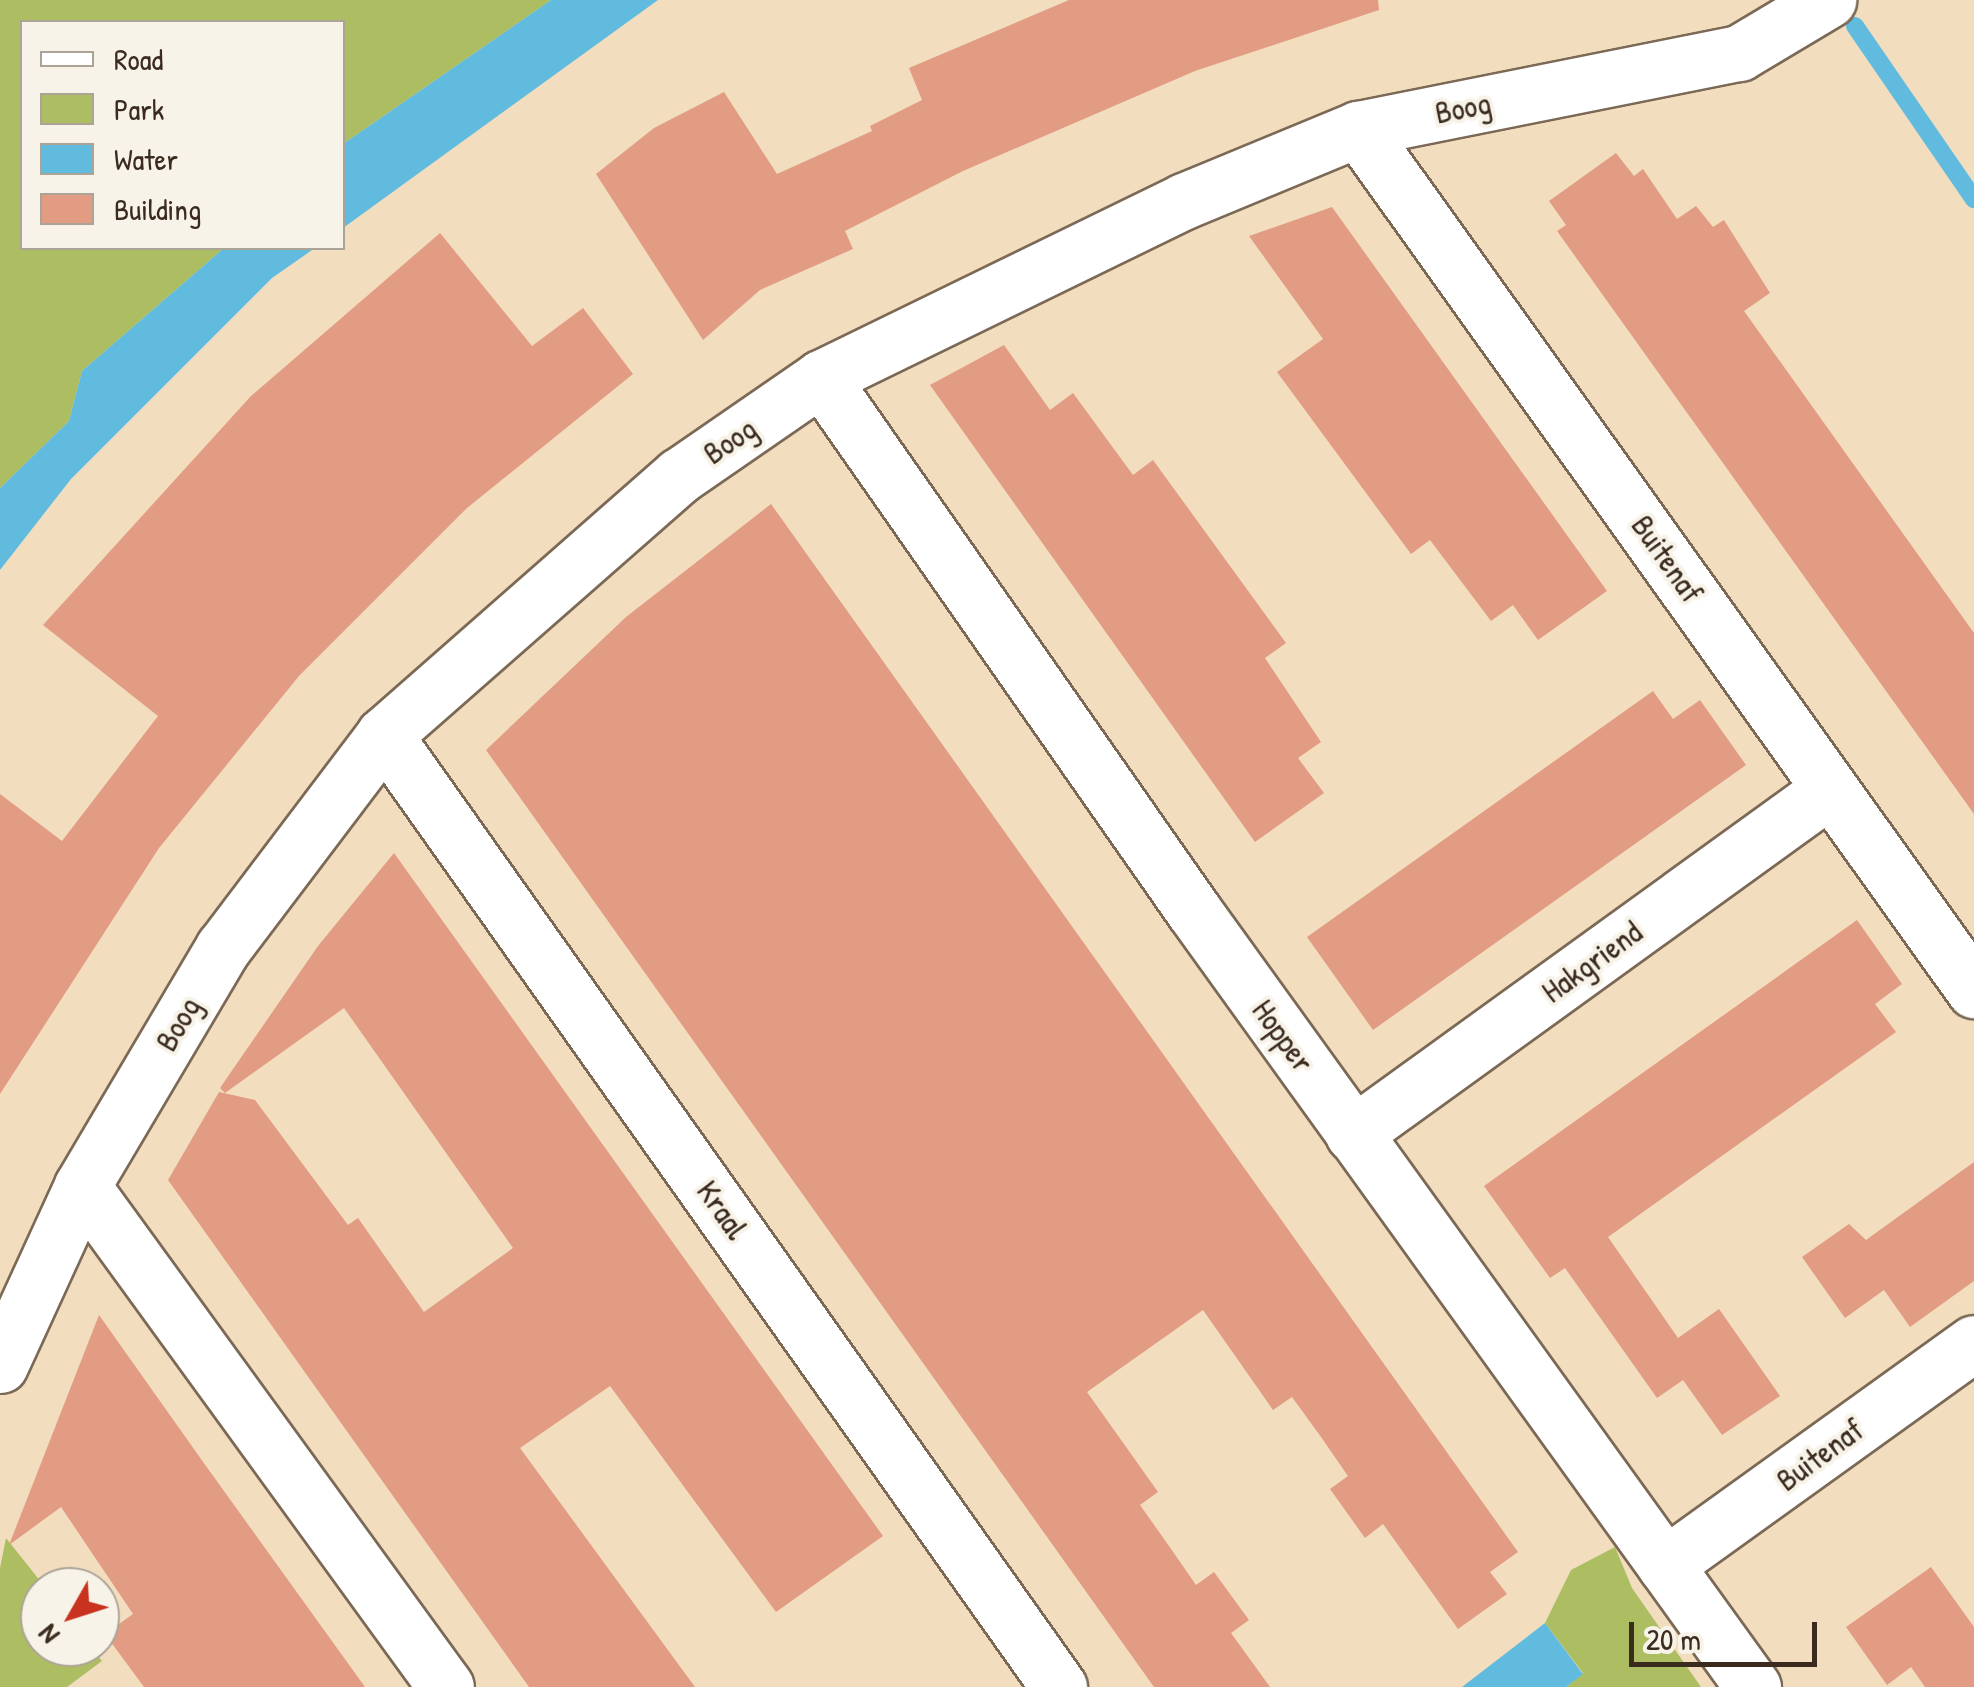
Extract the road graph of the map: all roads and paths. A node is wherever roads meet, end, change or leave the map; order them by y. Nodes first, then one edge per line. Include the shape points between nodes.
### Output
1 (1828, 0) edge
2 (1358, 129) junction
3 (821, 378) junction
4 (384, 735) junction
5 (1829, 790) junction
6 (1974, 990) edge
7 (1353, 1134) junction
8 (82, 1186) junction
9 (1974, 1343) edge
10 (0, 1365) edge
11 (1665, 1565) junction
12 (446, 1687) edge
13 (1059, 1687) edge
14 (1753, 1687) edge

1 - 2 street, Boog via 1739,53
2 - 3 street, Boog via 1184,201
2 - 5 street, Buitenaf
3 - 4 street, Boog via 679,476
3 - 7 street, Hopper
4 - 8 street, Boog via 223,948
4 - 13 street, Kraal
5 - 6 street, Buitenaf
5 - 7 street, Hakgriend
7 - 11 street, Hopper
8 - 10 street, Boog
8 - 12 street
9 - 11 street, Buitenaf
11 - 14 street, Hopper

